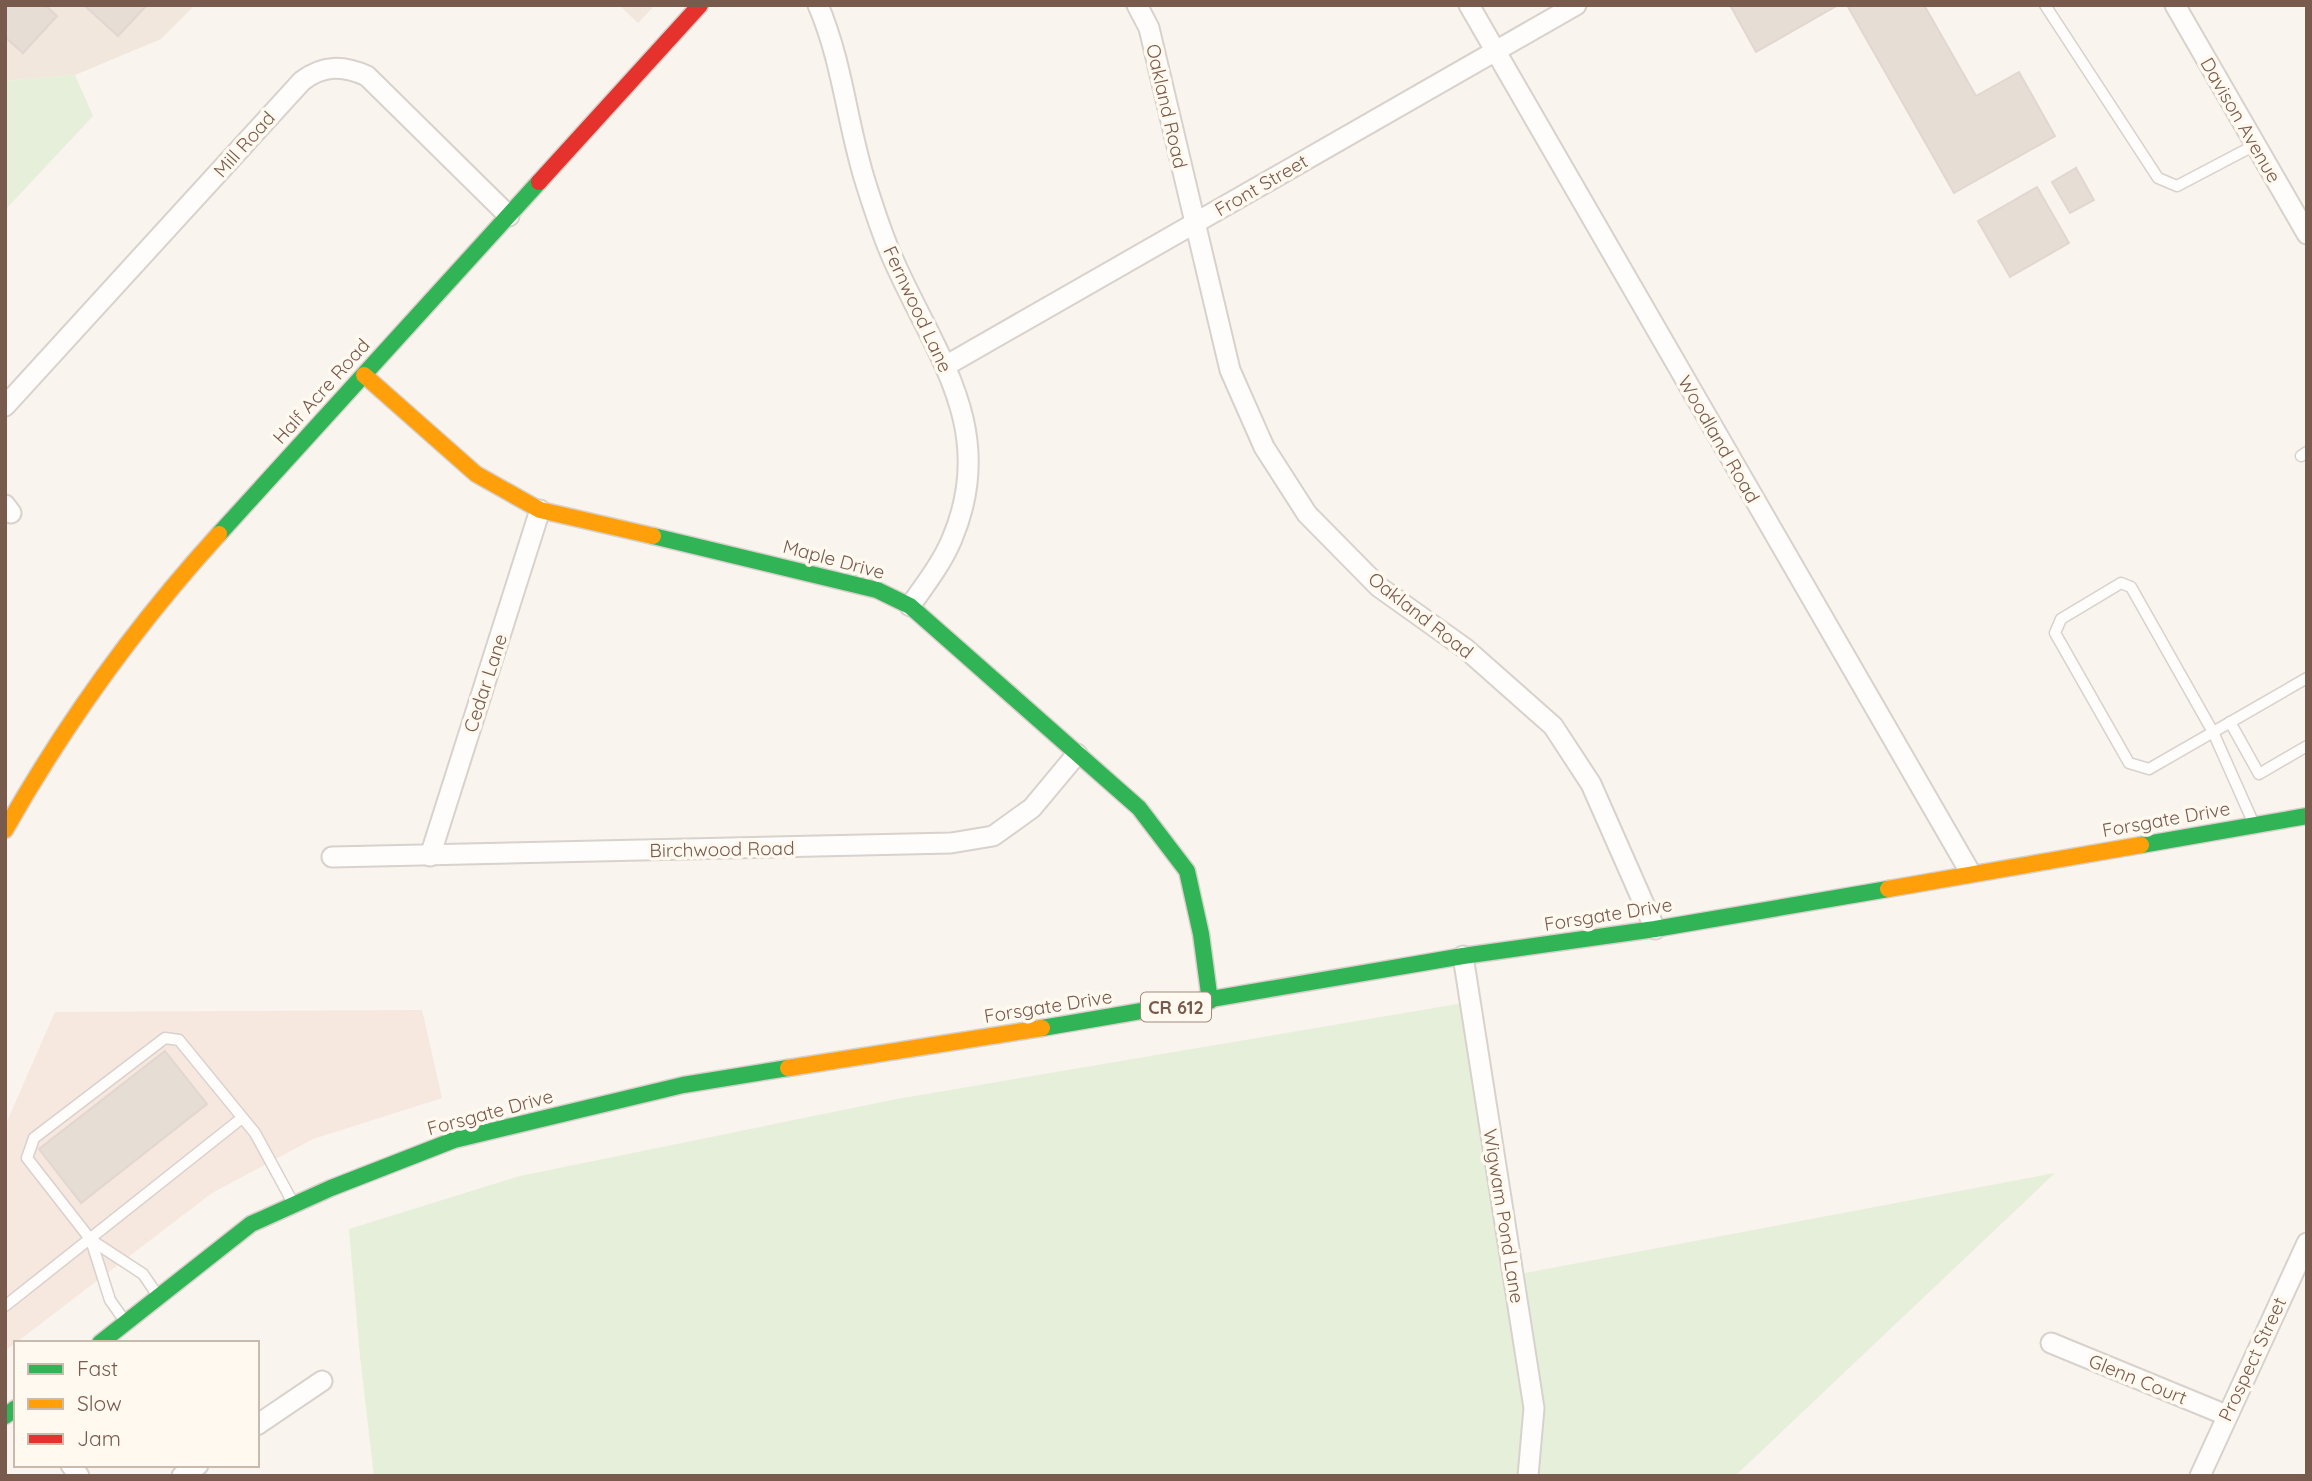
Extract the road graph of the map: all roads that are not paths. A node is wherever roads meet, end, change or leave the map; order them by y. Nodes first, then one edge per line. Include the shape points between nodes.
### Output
1 (818, 5) edge
2 (1137, 5) edge
3 (1469, 5) edge
4 (1576, 5) edge
5 (2045, 5) edge
6 (2175, 5) edge
7 (690, 9) edge
8 (1495, 51) junction
9 (2255, 145) junction
10 (509, 216) junction
11 (1194, 224) junction
12 (2307, 234) edge
13 (947, 365) junction
14 (364, 375) junction
15 (5, 406) edge
16 (540, 510) junction
17 (911, 606) junction
18 (2307, 678) edge
19 (2230, 722) junction
20 (2213, 732) junction
21 (2307, 746) edge
22 (1077, 754) junction
23 (2307, 816) edge
24 (2255, 825) junction
25 (5, 830) edge
26 (430, 856) junction
27 (332, 857) dead end
28 (1970, 872) junction
29 (1655, 929) junction
30 (1463, 956) junction
31 (1210, 1001) junction
32 (242, 1118) junction
33 (293, 1205) junction
34 (91, 1240) junction
35 (2307, 1243) edge
36 (158, 1297) junction
37 (5, 1306) edge
38 (126, 1322) junction
39 (102, 1341) edge
40 (2050, 1343) dead end
41 (322, 1381) dead end
42 (2226, 1415) junction
43 (259, 1424) edge
44 (1528, 1476) edge
45 (2200, 1476) edge

1 - 13 street, Fernwood Lane via 836,50 865,182 892,259
2 - 11 street, Oakland Road via 1149,28
3 - 8 street, Woodland Road
4 - 8 street, Front Street
5 - 9 lane via 2158,178 2177,186
6 - 9 street, Davison Avenue
7 - 10 main road, Half Acre Road
8 - 11 street, Front Street
8 - 28 street, Woodland Road
9 - 12 street, Davison Avenue
10 - 14 main road, Half Acre Road
10 - 15 street, Mill Road via 367,76 337,67 313,73
11 - 13 street, Front Street
11 - 29 street, Oakland Road via 1230,370 1264,447 1307,514 1380,587 1466,649 1553,726 1591,784
13 - 17 street, Fernwood Lane via 962,409 967,448 965,494 952,538
14 - 16 main road, Maple Drive via 476,474
14 - 25 main road, Half Acre Road via 125,644 56,742
16 - 17 main road, Maple Drive via 825,576 877,590
16 - 26 street, Cedar Lane
17 - 22 main road, Maple Drive
18 - 19 lane
19 - 20 lane
19 - 21 lane via 2259,774
20 - 20 lane via 2131,587 2121,583 2061,619 2055,633 2129,763 2149,769
20 - 24 lane
22 - 26 street, Birchwood Road via 1032,808 993,836 951,843
22 - 31 main road, Maple Drive via 1139,808 1187,871
23 - 24 main road, Forsgate Drive / CR 612
24 - 28 main road, Forsgate Drive / CR 612
26 - 27 street, Birchwood Road
28 - 29 main road, Forsgate Drive / CR 612
29 - 30 main road, Forsgate Drive / CR 612
30 - 31 main road, Forsgate Drive / CR 612
30 - 44 street, Wigwam Pond Lane via 1534,1408
31 - 33 main road, Forsgate Drive / CR 612 via 683,1085 454,1140
32 - 33 lane via 255,1133
32 - 34 lane
32 - 34 lane via 179,1040 165,1038 34,1138 27,1158
33 - 36 main road, Forsgate Drive / CR 612 via 251,1224
34 - 36 lane via 143,1274
34 - 37 lane
34 - 38 lane via 110,1300
35 - 42 street, Prospect Street
36 - 38 main road, Forsgate Drive / CR 612
38 - 39 main road, Forsgate Drive / CR 612
40 - 42 street, Glenn Court
41 - 43 street
42 - 45 street, Prospect Street

